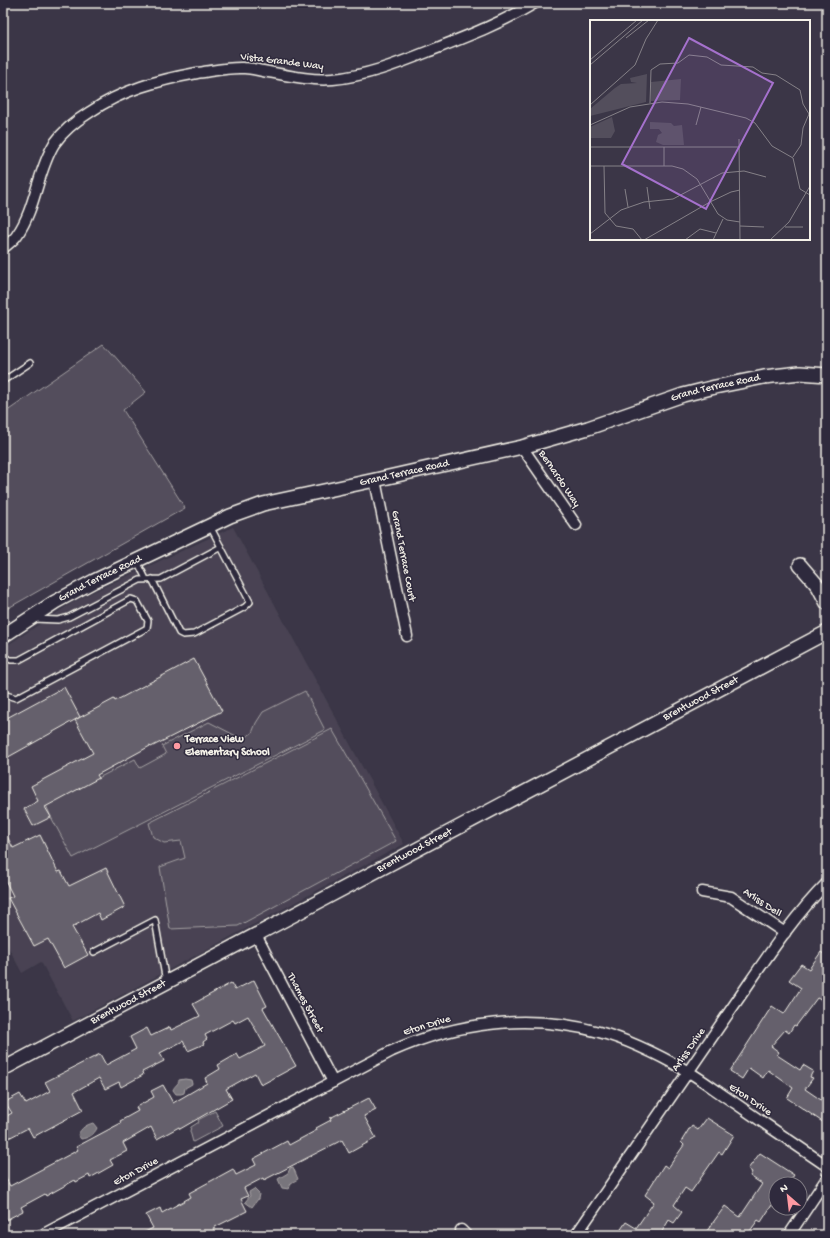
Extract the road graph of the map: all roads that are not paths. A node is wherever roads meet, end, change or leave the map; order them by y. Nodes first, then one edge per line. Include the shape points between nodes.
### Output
1 (535, 3) edge
2 (3, 248) edge
3 (30, 363) dead end
4 (827, 375) edge
5 (3, 381) edge
6 (522, 447) junction
7 (375, 480) junction
8 (576, 525) dead end
9 (209, 526) junction
10 (221, 547) junction
11 (137, 560) junction
12 (800, 565) dead end
13 (146, 579) junction
14 (152, 579) junction
15 (827, 603) edge
16 (29, 619) junction
17 (827, 632) edge
18 (3, 636) edge
19 (407, 636) dead end
20 (3, 657) edge
21 (3, 694) edge
22 (827, 882) edge
23 (702, 892) dead end
24 (785, 933) junction
25 (256, 935) junction
26 (94, 952) dead end
27 (166, 983) junction
28 (3, 1069) edge
29 (688, 1072) junction
30 (333, 1082) junction
31 (827, 1166) edge
32 (827, 1178) edge
33 (42, 1235) edge
34 (576, 1235) edge
35 (789, 1235) edge

1 - 2 street, Vista Grande Way via 480,31 355,77 310,79 245,68 224,69 182,76 125,92 89,112 70,126 54,144 28,216 16,237
3 - 5 lane
4 - 6 street, Grand Terrace Road via 800,373 715,386
6 - 7 street, Grand Terrace Road
6 - 8 street, Bernardo Way
7 - 9 street, Grand Terrace Road via 262,504
7 - 19 street, Grand Terrace Court
9 - 10 lane
9 - 11 street, Grand Terrace Road
10 - 14 lane via 161,578
10 - 14 lane via 250,602 194,634 179,633
11 - 13 lane
11 - 16 street, Grand Terrace Road via 68,595
12 - 15 street via 818,586
13 - 14 lane
13 - 16 lane via 63,619
16 - 18 street, Grand Terrace Road
17 - 25 street, Brentwood Street
20 - 21 lane via 19,660 131,599 137,601 148,621 147,628 16,698
22 - 24 street, Arliss Drive
23 - 24 street, Arliss Dell via 731,897
24 - 29 street, Arliss Drive
25 - 27 street, Brentwood Street
25 - 30 street, Thames Street
26 - 27 lane via 155,920
27 - 28 street, Brentwood Street
29 - 30 street, Eton Drive via 643,1048 599,1032 545,1022 508,1021 423,1038
29 - 31 street, Eton Drive
29 - 34 street, Arliss Drive
30 - 33 street, Eton Drive
32 - 35 street

